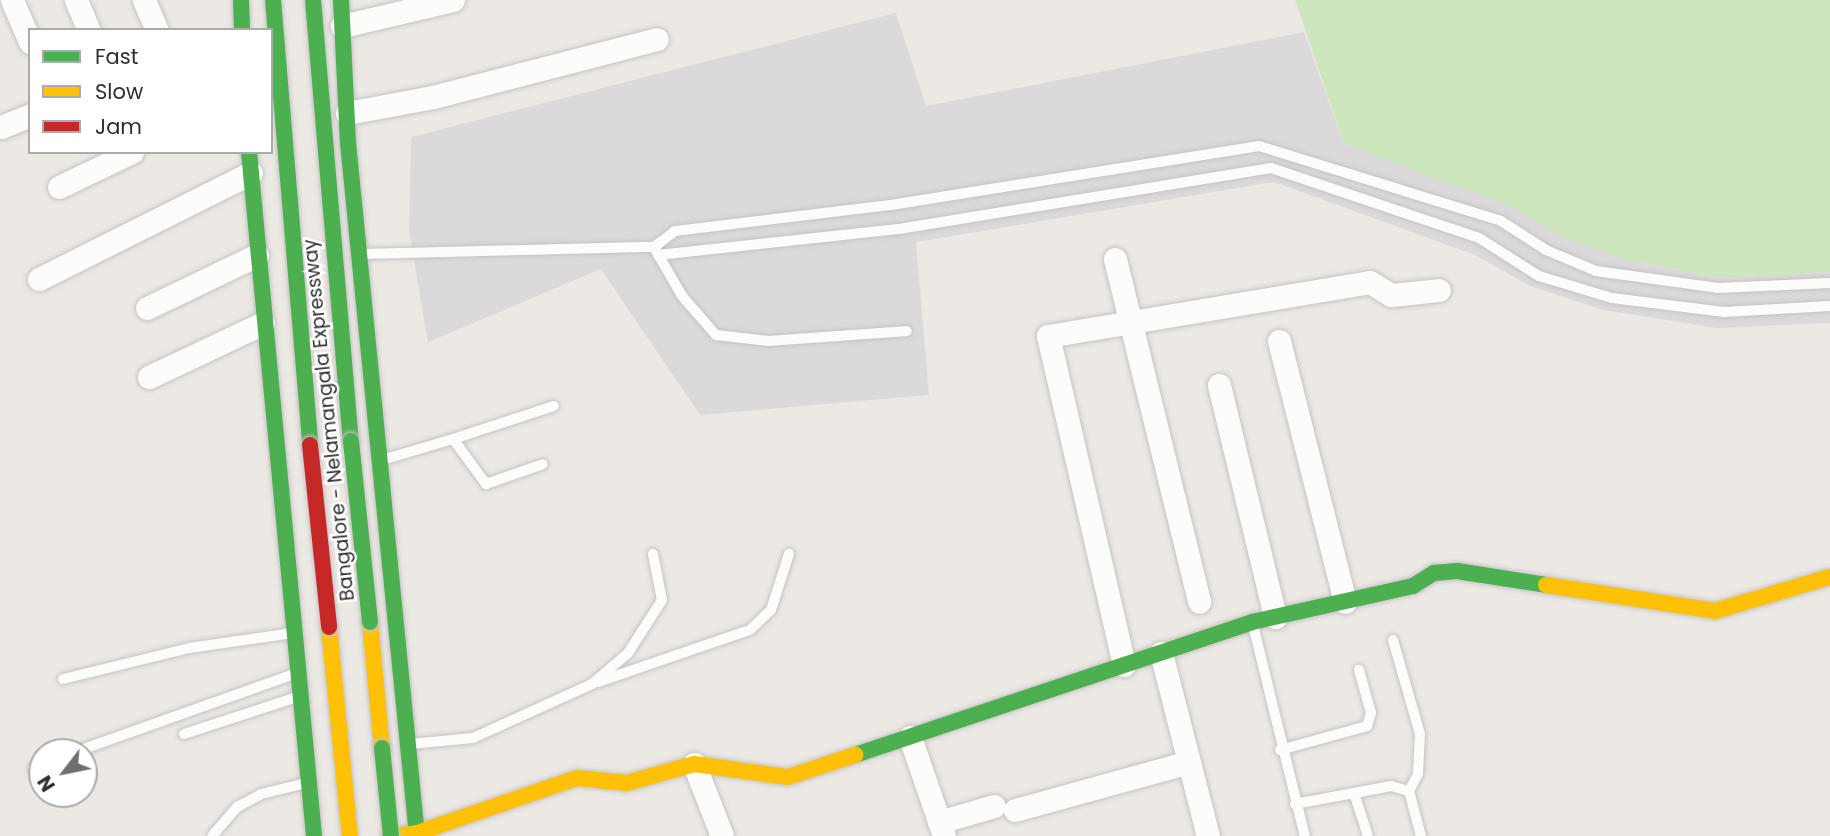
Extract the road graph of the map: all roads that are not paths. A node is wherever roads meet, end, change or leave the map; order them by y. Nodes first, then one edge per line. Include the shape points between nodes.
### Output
1 (12, 0) edge
2 (76, 0) edge
3 (144, 0) edge
4 (240, 0) edge
5 (273, 0) edge
6 (313, 0) edge
7 (341, 0) edge
8 (453, 0) edge
9 (342, 26) junction
10 (88, 28) edge
11 (156, 28) edge
12 (242, 28) edge
13 (28, 37) edge
14 (657, 39) dead end
15 (347, 113) junction
16 (28, 116) edge
17 (1, 127) edge
18 (128, 154) edge
19 (250, 163) edge
20 (59, 187) dead end
21 (656, 251) junction
22 (359, 254) junction
23 (257, 255) junction
24 (1115, 259) dead end
25 (39, 279) dead end
26 (1830, 282) edge
27 (1439, 290) dead end
28 (1830, 306) edge
29 (147, 308) dead end
30 (263, 323) junction
31 (1130, 323) junction
32 (907, 331) dead end
33 (1279, 341) dead end
34 (149, 377) dead end
35 (1219, 385) dead end
36 (554, 406) dead end
37 (453, 439) junction
38 (380, 461) junction
39 (543, 464) dead end
40 (387, 530) junction
41 (282, 531) junction
42 (653, 554) dead end
43 (789, 554) dead end
44 (1830, 577) edge
45 (1345, 602) junction
46 (1199, 603) dead end
47 (1275, 617) junction
48 (1252, 622) junction
49 (293, 633) junction
50 (1394, 640) dead end
51 (1161, 653) junction
52 (1124, 665) junction
53 (1359, 670) dead end
54 (297, 673) junction
55 (63, 679) dead end
56 (592, 684) junction
57 (300, 696) junction
58 (184, 734) dead end
59 (910, 737) junction
60 (98, 744) edge
61 (408, 744) junction
62 (1280, 750) junction
63 (1189, 762) junction
64 (694, 764) junction
65 (309, 783) junction
66 (1409, 791) junction
67 (1354, 793) junction
68 (1295, 804) junction
69 (941, 829) edge
70 (417, 834) edge
71 (212, 836) edge
72 (314, 836) edge
73 (350, 836) edge
74 (390, 836) edge
75 (722, 836) edge
76 (1208, 836) edge
77 (1305, 836) edge
78 (1368, 836) edge
79 (1422, 836) edge

1 - 13 street
2 - 10 street
3 - 11 street
4 - 12 main road
5 - 73 main road, Bangalore - Nelamangala Expressway, bridge
6 - 74 main road, Bangalore - Nelamangala Expressway, bridge
7 - 9 main road
8 - 9 street
9 - 15 main road
14 - 15 street via 433,97
15 - 22 main road
16 - 17 street
18 - 20 street
19 - 23 main road
19 - 25 street
21 - 22 lane
21 - 26 lane via 675,231 897,204 1259,146 1501,221 1546,250 1596,271 1718,288
21 - 28 lane via 905,228 1271,168 1479,238 1539,276 1612,298 1724,312
21 - 32 lane via 682,296 716,335 769,341
22 - 38 main road
23 - 29 street
23 - 30 main road
24 - 31 street
27 - 31 street via 1391,295 1370,282
30 - 34 street
30 - 41 main road
31 - 46 street
31 - 52 street via 1048,336
33 - 45 street
35 - 47 street
36 - 37 lane
37 - 38 lane
37 - 39 lane via 486,485
38 - 40 main road
40 - 41 main road
40 - 61 main road
41 - 49 main road
42 - 56 lane via 662,600 628,653
43 - 56 lane via 771,610 750,630
44 - 45 main road via 1715,611 1457,571 1434,573 1413,586
45 - 47 main road
47 - 48 main road
48 - 51 main road
48 - 62 lane
49 - 54 main road
49 - 55 lane via 189,648
50 - 66 lane via 1420,734 1418,774
51 - 52 main road
51 - 63 street
52 - 59 main road
53 - 62 lane via 1371,713 1367,726
54 - 57 main road
54 - 60 lane
56 - 61 lane via 534,715 473,738 437,746
57 - 58 lane
57 - 65 main road
59 - 64 main road via 788,778
59 - 69 street
61 - 70 main road
62 - 68 lane
63 - 69 street via 1005,808
63 - 76 street
64 - 70 main road via 626,783 577,778
64 - 75 street
65 - 71 lane via 261,794 237,807
65 - 72 main road
66 - 67 lane via 1391,786
66 - 79 lane
67 - 68 lane
67 - 78 lane
68 - 77 lane
70 - 74 main road

